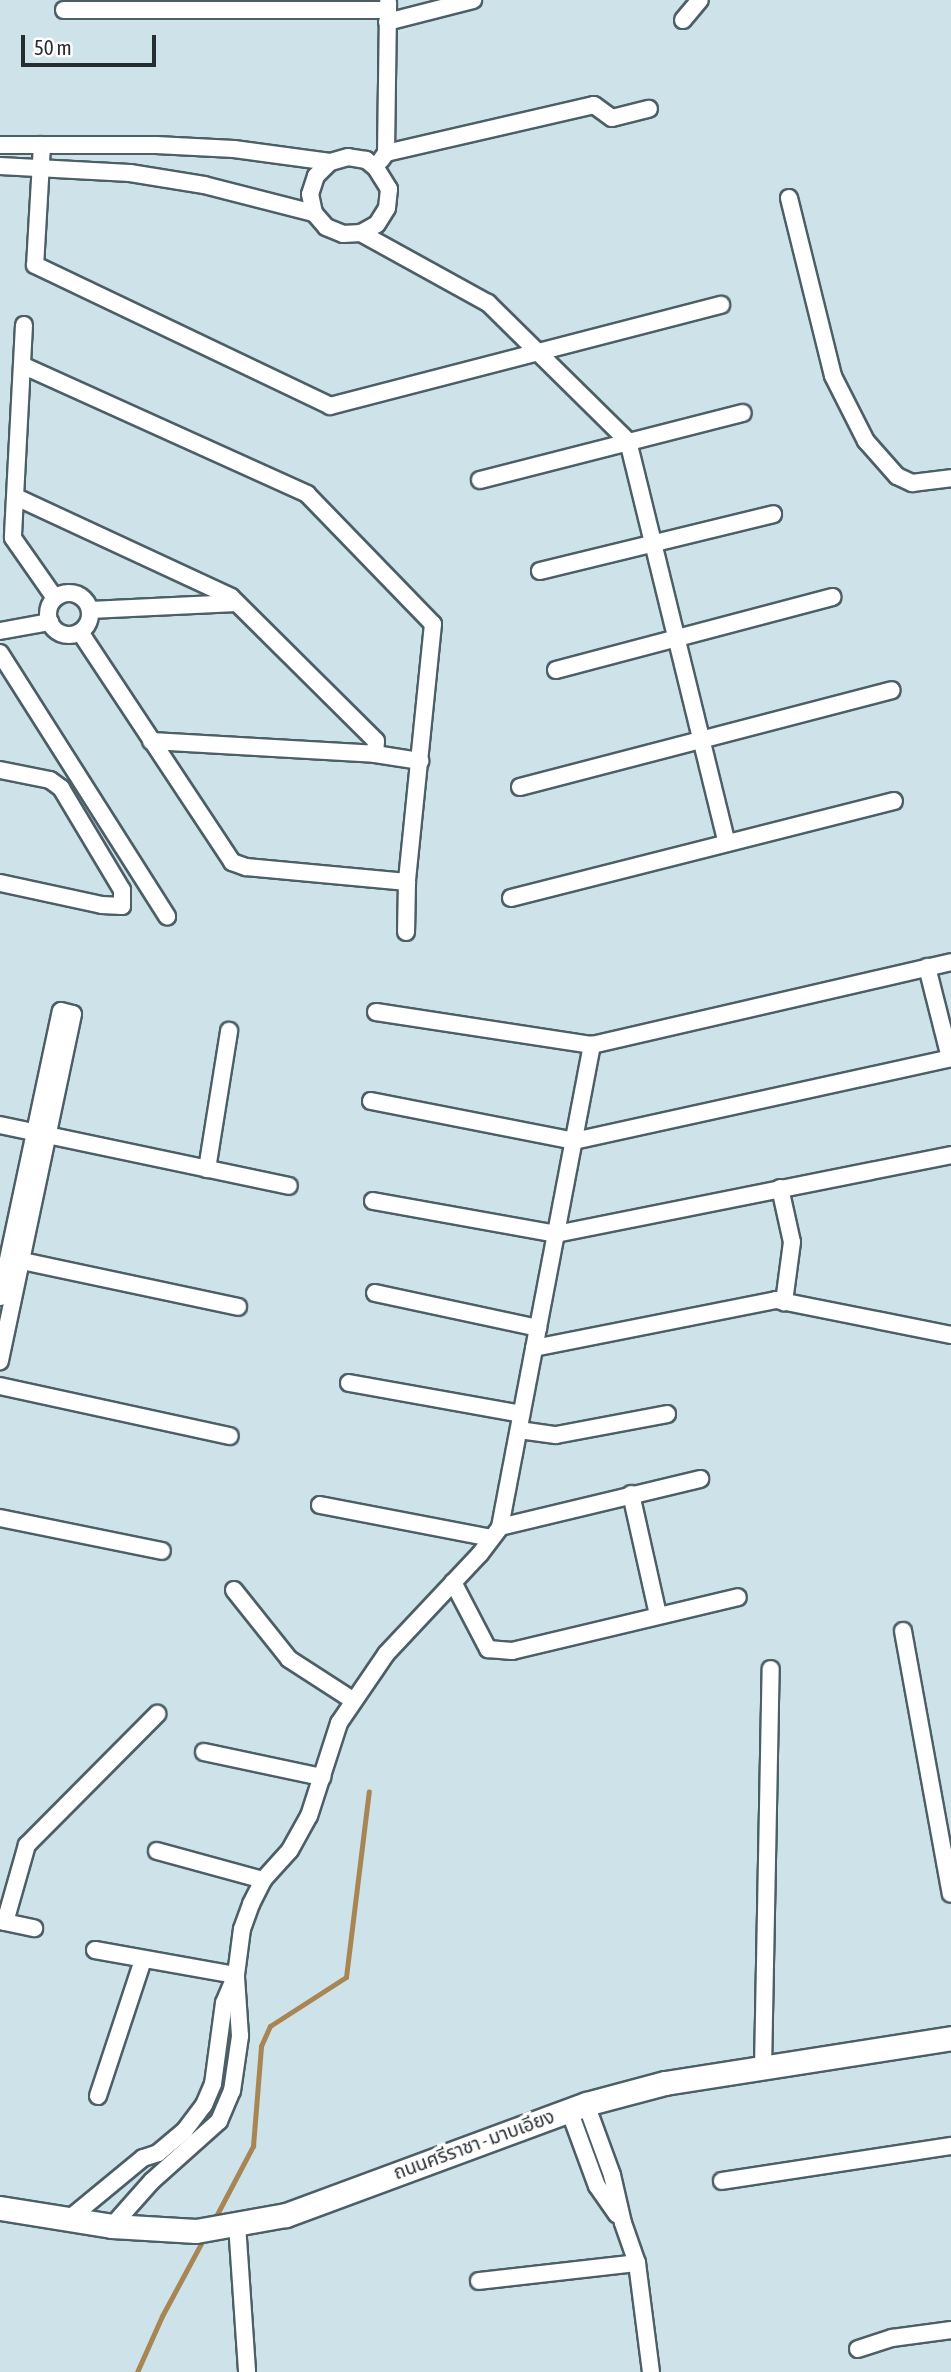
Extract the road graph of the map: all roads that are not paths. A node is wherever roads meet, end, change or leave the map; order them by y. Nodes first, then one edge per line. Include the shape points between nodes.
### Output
1 (473, 0) edge
2 (700, 0) edge
3 (64, 10) dead end
4 (388, 11) edge
5 (683, 20) dead end
6 (649, 109) dead end
7 (0, 145) edge
8 (42, 145) junction
9 (386, 153) junction
10 (330, 162) junction
11 (0, 166) edge
12 (376, 168) junction
13 (41, 170) junction
14 (789, 198) dead end
15 (314, 213) junction
16 (361, 233) junction
17 (721, 304) dead end
18 (24, 325) dead end
19 (539, 354) junction
20 (24, 366) junction
21 (743, 413) dead end
22 (628, 441) junction
23 (951, 478) edge
24 (480, 480) dead end
25 (16, 497) junction
26 (773, 514) dead end
27 (653, 544) junction
28 (540, 571) dead end
29 (833, 597) dead end
30 (55, 598) junction
31 (237, 603) junction
32 (90, 610) junction
33 (50, 622) junction
34 (0, 631) edge
35 (80, 632) junction
36 (676, 638) junction
37 (0, 653) edge
38 (556, 670) dead end
39 (892, 690) dead end
40 (151, 741) junction
41 (701, 741) junction
42 (375, 754) junction
43 (420, 761) junction
44 (0, 770) edge
45 (520, 787) dead end
46 (894, 801) dead end
47 (726, 841) junction
48 (407, 882) junction
49 (0, 883) edge
50 (511, 898) dead end
51 (167, 916) dead end
52 (406, 932) dead end
53 (951, 962) edge
54 (927, 968) junction
55 (376, 1012) dead end
56 (229, 1031) dead end
57 (592, 1045) junction
58 (950, 1058) edge
59 (371, 1101) dead end
60 (0, 1125) edge
61 (41, 1134) junction
62 (574, 1141) junction
63 (951, 1155) edge
64 (207, 1169) junction
65 (289, 1186) dead end
66 (780, 1188) junction
67 (373, 1201) dead end
68 (556, 1234) junction
69 (10, 1258) edge
70 (374, 1293) dead end
71 (0, 1297) edge
72 (784, 1301) junction
73 (238, 1307) dead end
74 (538, 1328) junction
75 (951, 1335) edge
76 (534, 1348) junction
77 (0, 1361) edge
78 (349, 1383) dead end
79 (0, 1386) edge
80 (667, 1414) dead end
81 (520, 1422) junction
82 (230, 1436) dead end
83 (700, 1479) dead end
84 (631, 1493) junction
85 (320, 1505) dead end
86 (0, 1518) edge
87 (496, 1532) junction
88 (162, 1551) dead end
89 (453, 1582) junction
90 (234, 1590) dead end
91 (738, 1597) dead end
92 (659, 1615) junction
93 (903, 1631) dead end
94 (771, 1669) dead end
95 (354, 1701) junction
96 (158, 1714) dead end
97 (204, 1752) dead end
98 (322, 1777) junction
99 (157, 1851) dead end
100 (263, 1880) junction
101 (951, 1894) edge
102 (3, 1922) edge
103 (34, 1928) dead end
104 (95, 1950) dead end
105 (144, 1960) junction
106 (236, 1975) junction
107 (951, 2038) edge
108 (763, 2068) junction
109 (98, 2096) dead end
110 (577, 2107) junction
111 (951, 2146) edge
112 (722, 2181) dead end
113 (0, 2208) edge
114 (69, 2219) junction
115 (237, 2224) junction
116 (112, 2226) junction
117 (637, 2263) junction
118 (479, 2281) dead end
119 (951, 2330) edge
120 (858, 2348) dead end
121 (247, 2372) edge
122 (651, 2372) edge

1 - 4 street
2 - 5 street
3 - 4 street
4 - 9 street
6 - 9 street via 612,118 594,105
7 - 8 street
8 - 10 street via 234,149
8 - 13 street
9 - 12 street
10 - 12 street via 348,156
10 - 15 street via 316,176 310,194
11 - 13 street
12 - 16 street via 389,189 387,208 377,224
13 - 15 street via 130,173 204,185
13 - 19 street via 35,265 330,406
14 - 23 street via 833,376 866,441 897,476 912,483
15 - 16 street via 326,227 343,234
16 - 19 street via 488,303
17 - 19 street
18 - 20 street
19 - 22 street
20 - 25 street
20 - 43 street via 307,494 433,624
21 - 22 street
22 - 24 street
22 - 27 street
25 - 30 street via 13,538
25 - 31 street
26 - 27 street
27 - 28 street
27 - 36 street
29 - 36 street
30 - 32 street via 63,593 80,595
30 - 33 street
31 - 32 street
31 - 42 street via 376,741
32 - 35 street
33 - 34 street
33 - 35 street via 62,634
35 - 40 street
36 - 38 street
36 - 41 street
37 - 51 street
39 - 41 street
40 - 42 street
40 - 48 street via 232,862
41 - 45 street
41 - 47 street
42 - 43 street
43 - 48 street
44 - 49 street via 50,780 61,788 122,890 122,906
46 - 47 street
47 - 50 street
48 - 52 street
53 - 54 street
54 - 57 street
54 - 58 street
55 - 57 street
56 - 64 street
57 - 62 street
58 - 62 street
59 - 62 street
60 - 61 street
61 - 61 street via 61,1011 74,1014
61 - 64 street
61 - 69 street
62 - 68 street
63 - 66 street
64 - 65 street
66 - 68 street
66 - 72 street via 792,1242
67 - 68 street
68 - 74 street
69 - 71 street
69 - 73 street
69 - 77 street
70 - 74 street
72 - 75 street
72 - 76 street
74 - 76 street
76 - 81 street
78 - 81 street
79 - 82 street
80 - 81 street via 556,1434
81 - 87 street
83 - 84 street
84 - 87 street
84 - 92 street
85 - 87 street
86 - 88 street
87 - 89 street
89 - 92 street via 488,1649 512,1651
89 - 95 street via 386,1654
90 - 95 street via 289,1658
91 - 92 street
93 - 101 street
94 - 108 street
95 - 98 street via 339,1723
96 - 102 street via 27,1845
97 - 98 street
98 - 100 street via 309,1816 290,1850
99 - 100 street
100 - 106 street via 242,1929
102 - 103 street
104 - 105 street
105 - 106 street
105 - 109 street
106 - 114 street via 224,2003 213,2084 204,2105 185,2130 158,2153 143,2158
106 - 116 street via 240,2036 232,2091 219,2121 152,2181
107 - 108 main road, ถนนศรีราชา - มาบเอียง
108 - 110 main road, ถนนศรีราชา - มาบเอียง via 665,2083
110 - 115 main road, ถนนศรีราชา - มาบเอียง via 286,2215
110 - 117 street via 597,2186 622,2223
111 - 112 street
113 - 114 main road, ถนนศรีราชา - มาบเอียง
114 - 116 main road, ถนนศรีราชา - มาบเอียง
115 - 116 main road, ถนนศรีราชา - มาบเอียง via 196,2231
115 - 121 street
117 - 118 street
117 - 122 street
119 - 120 street

